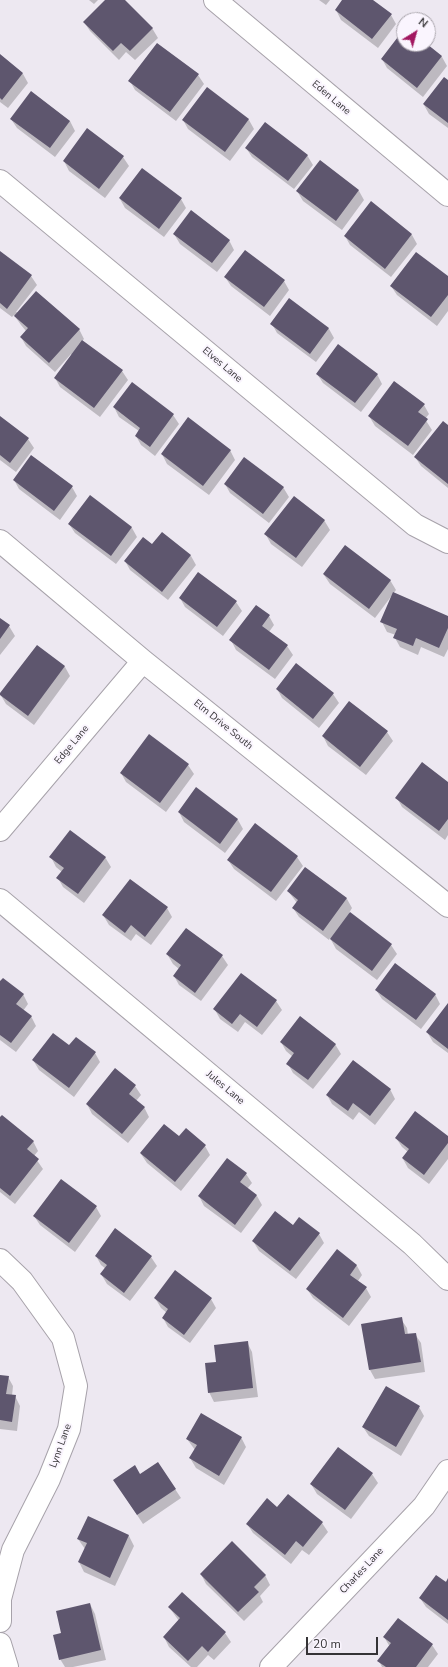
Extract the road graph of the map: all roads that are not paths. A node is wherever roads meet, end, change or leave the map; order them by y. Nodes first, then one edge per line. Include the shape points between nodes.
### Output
1 (215, 0) edge
2 (0, 181) edge
3 (448, 195) edge
4 (0, 541) edge
5 (448, 542) edge
6 (144, 661) junction
7 (0, 830) edge
8 (0, 900) edge
9 (448, 906) edge
10 (0, 1260) edge
11 (448, 1279) edge
12 (448, 1471) edge
13 (0, 1621) edge
14 (0, 1644) edge
15 (7, 1667) edge
16 (271, 1667) edge

1 - 3 street, Eden Lane
2 - 5 street, Elves Lane via 415,525
4 - 6 street, Elm Drive South
6 - 7 street, Edge Lane
6 - 9 street, Elm Drive South
8 - 11 street, Jules Lane via 412,1244
10 - 13 street, Lynn Lane via 22,1281 63,1338 76,1386 69,1430 49,1479 13,1550 0,1600
12 - 16 street, Charles Lane via 424,1506
14 - 15 street

